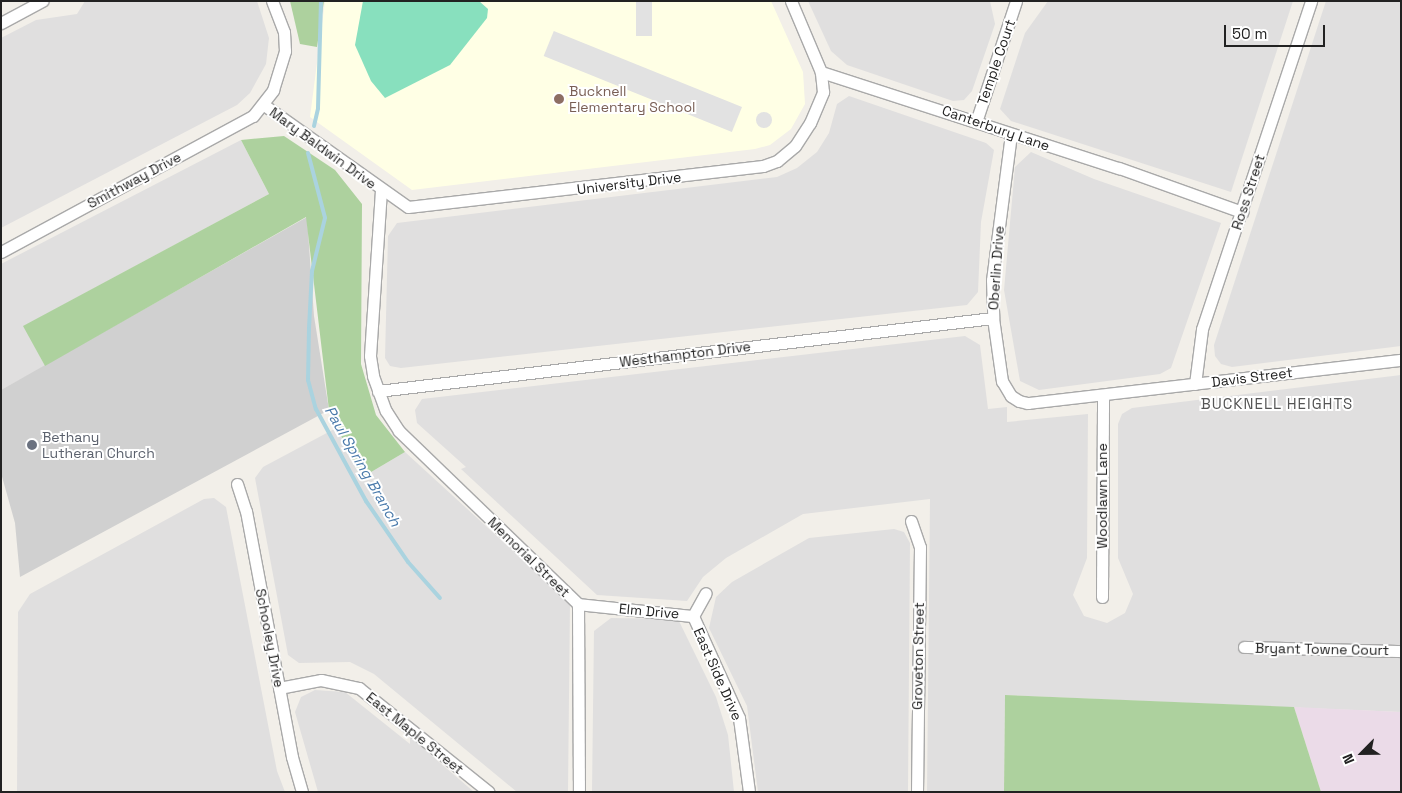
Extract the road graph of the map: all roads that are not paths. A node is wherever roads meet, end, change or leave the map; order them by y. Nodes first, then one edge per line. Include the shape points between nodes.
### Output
1 (42, 1) edge
2 (272, 1) edge
3 (792, 1) edge
4 (1016, 1) edge
5 (1311, 1) edge
6 (1, 23) edge
7 (821, 72) junction
8 (264, 105) junction
9 (976, 122) junction
10 (1011, 134) junction
11 (381, 190) junction
12 (1242, 212) junction
13 (1, 252) edge
14 (993, 318) junction
15 (1401, 360) edge
16 (1195, 384) junction
17 (378, 391) junction
18 (1103, 395) junction
19 (237, 484) dead end
20 (911, 521) dead end
21 (706, 593) dead end
22 (1102, 598) dead end
23 (578, 604) junction
24 (692, 616) junction
25 (1244, 647) dead end
26 (1401, 651) edge
27 (279, 688) junction
28 (302, 792) edge
29 (489, 792) edge
30 (579, 792) edge
31 (749, 792) edge
32 (917, 792) edge

1 - 6 street
2 - 8 street, Mary Baldwin Drive via 284,32 285,51 280,75
3 - 7 street
4 - 9 street, Temple Court
5 - 12 street, Ross Street
7 - 9 street, Canterbury Lane
7 - 11 street, University Drive via 823,92 802,137 787,154 763,166 415,207 401,205
8 - 11 street, Mary Baldwin Drive
8 - 13 street, Smithway Drive via 238,126
9 - 10 street, Canterbury Lane
10 - 12 street, Canterbury Lane
10 - 14 street, Oberlin Drive via 992,280
11 - 17 street, Mary Baldwin Drive via 370,356
12 - 16 street, Ross Street via 1202,329
14 - 17 street, Westhampton Drive
14 - 18 street, Oberlin Drive via 1002,381 1011,396 1028,403
15 - 16 street, Davis Street
16 - 18 street, Davis Street
17 - 23 street, Memorial Street via 399,431
18 - 22 street, Woodlawn Lane
19 - 27 street, Schooley Drive via 246,511
20 - 32 street, Groveton Street via 920,547
21 - 24 street, Elm Drive
23 - 24 street, Elm Drive
23 - 30 street, Memorial Street
24 - 31 street, East Side Drive via 738,718
25 - 26 street, Bryant Towne Court
27 - 28 street, Schooley Drive
27 - 29 street, East Maple Street via 321,680 359,688

